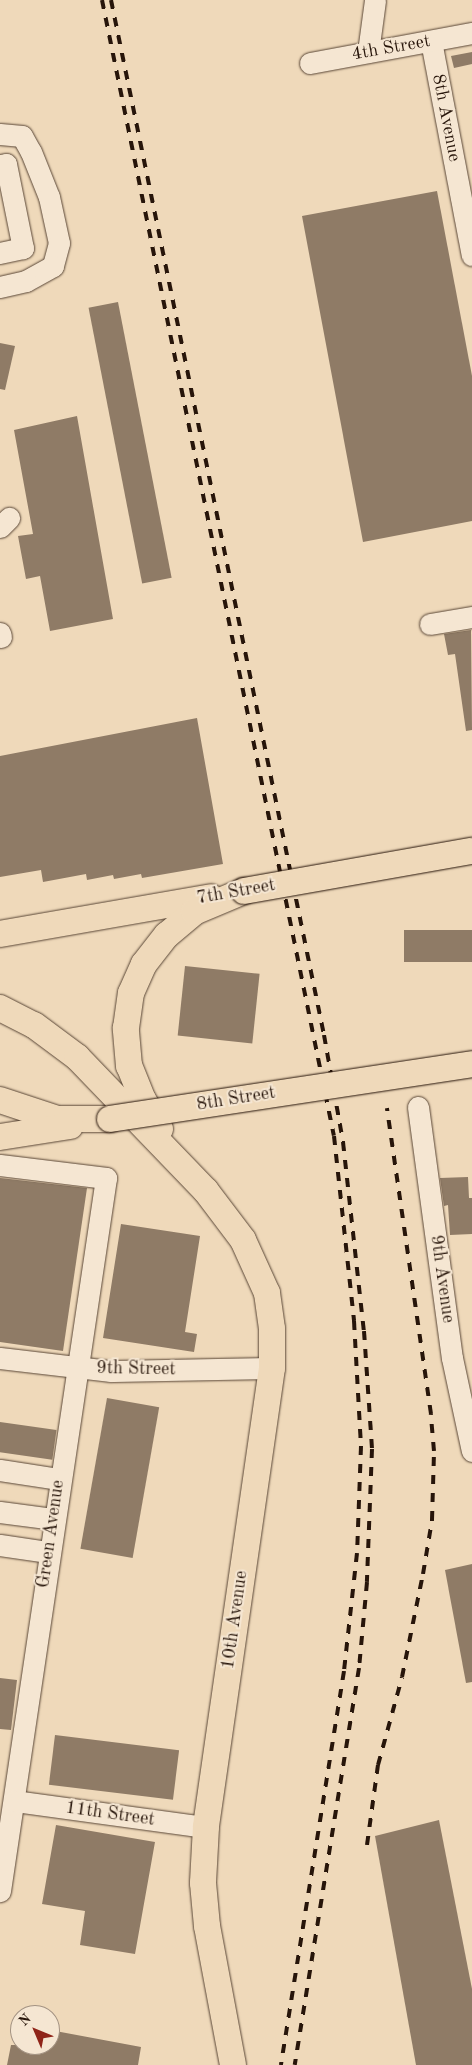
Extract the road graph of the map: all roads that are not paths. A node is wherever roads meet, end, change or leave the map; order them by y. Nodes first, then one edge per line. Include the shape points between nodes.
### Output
1 (375, 0) edge
2 (472, 33) edge
3 (431, 41) junction
4 (368, 52) junction
5 (310, 63) dead end
6 (0, 134) edge
7 (0, 166) edge
8 (0, 253) edge
9 (472, 255) edge
10 (0, 288) edge
11 (472, 617) edge
12 (430, 624) dead end
13 (472, 851) edge
14 (244, 891) junction
15 (41, 926) junction
16 (0, 929) edge
17 (0, 934) edge
18 (0, 1008) edge
19 (472, 1064) edge
20 (0, 1100) edge
21 (418, 1106) dead end
22 (110, 1118) junction
23 (0, 1137) edge
24 (0, 1165) edge
25 (206, 1191) junction
26 (462, 1357) edge
27 (0, 1358) edge
28 (75, 1367) junction
29 (272, 1368) junction
30 (472, 1451) edge
31 (0, 1470) edge
32 (59, 1479) junction
33 (0, 1512) edge
34 (53, 1519) junction
35 (0, 1545) edge
36 (48, 1552) junction
37 (15, 1801) junction
38 (206, 1827) junction
39 (0, 1891) edge
40 (233, 2065) edge

1 - 4 street
2 - 3 street, 4th Street
3 - 4 street, 4th Street
3 - 9 street, 8th Avenue
4 - 5 street, 4th Street
6 - 10 street via 22,136 32,152 49,197 59,243 53,266 26,281
7 - 8 street via 6,164 23,248
11 - 12 street
13 - 14 main road, 7th Street, bridge
14 - 15 main road, 7th Street
14 - 25 main road via 194,912 167,935 144,964 134,985 126,1028 129,1066 142,1100 165,1138
15 - 16 main road
15 - 17 main road, 7th Street
18 - 25 main road via 34,1025 77,1057
19 - 22 main road, 8th Street, bridge
20 - 22 main road via 58,1118
21 - 26 street, 9th Avenue
22 - 23 main road, 8th Street
24 - 28 street, Green Avenue via 106,1178
25 - 29 main road, 10th Avenue via 243,1240 267,1293 272,1329
26 - 30 street, 9th Avenue
27 - 28 street, 9th Street
28 - 29 street, 9th Street via 111,1371
28 - 32 street, Green Avenue
29 - 38 main road, 10th Avenue
31 - 32 street
32 - 34 street, Green Avenue
33 - 34 street
34 - 36 street, Green Avenue
35 - 36 street
36 - 37 street, Green Avenue
37 - 38 street, 11th Street
37 - 39 street, Green Avenue
38 - 40 main road, 10th Avenue via 203,1883 207,1926

